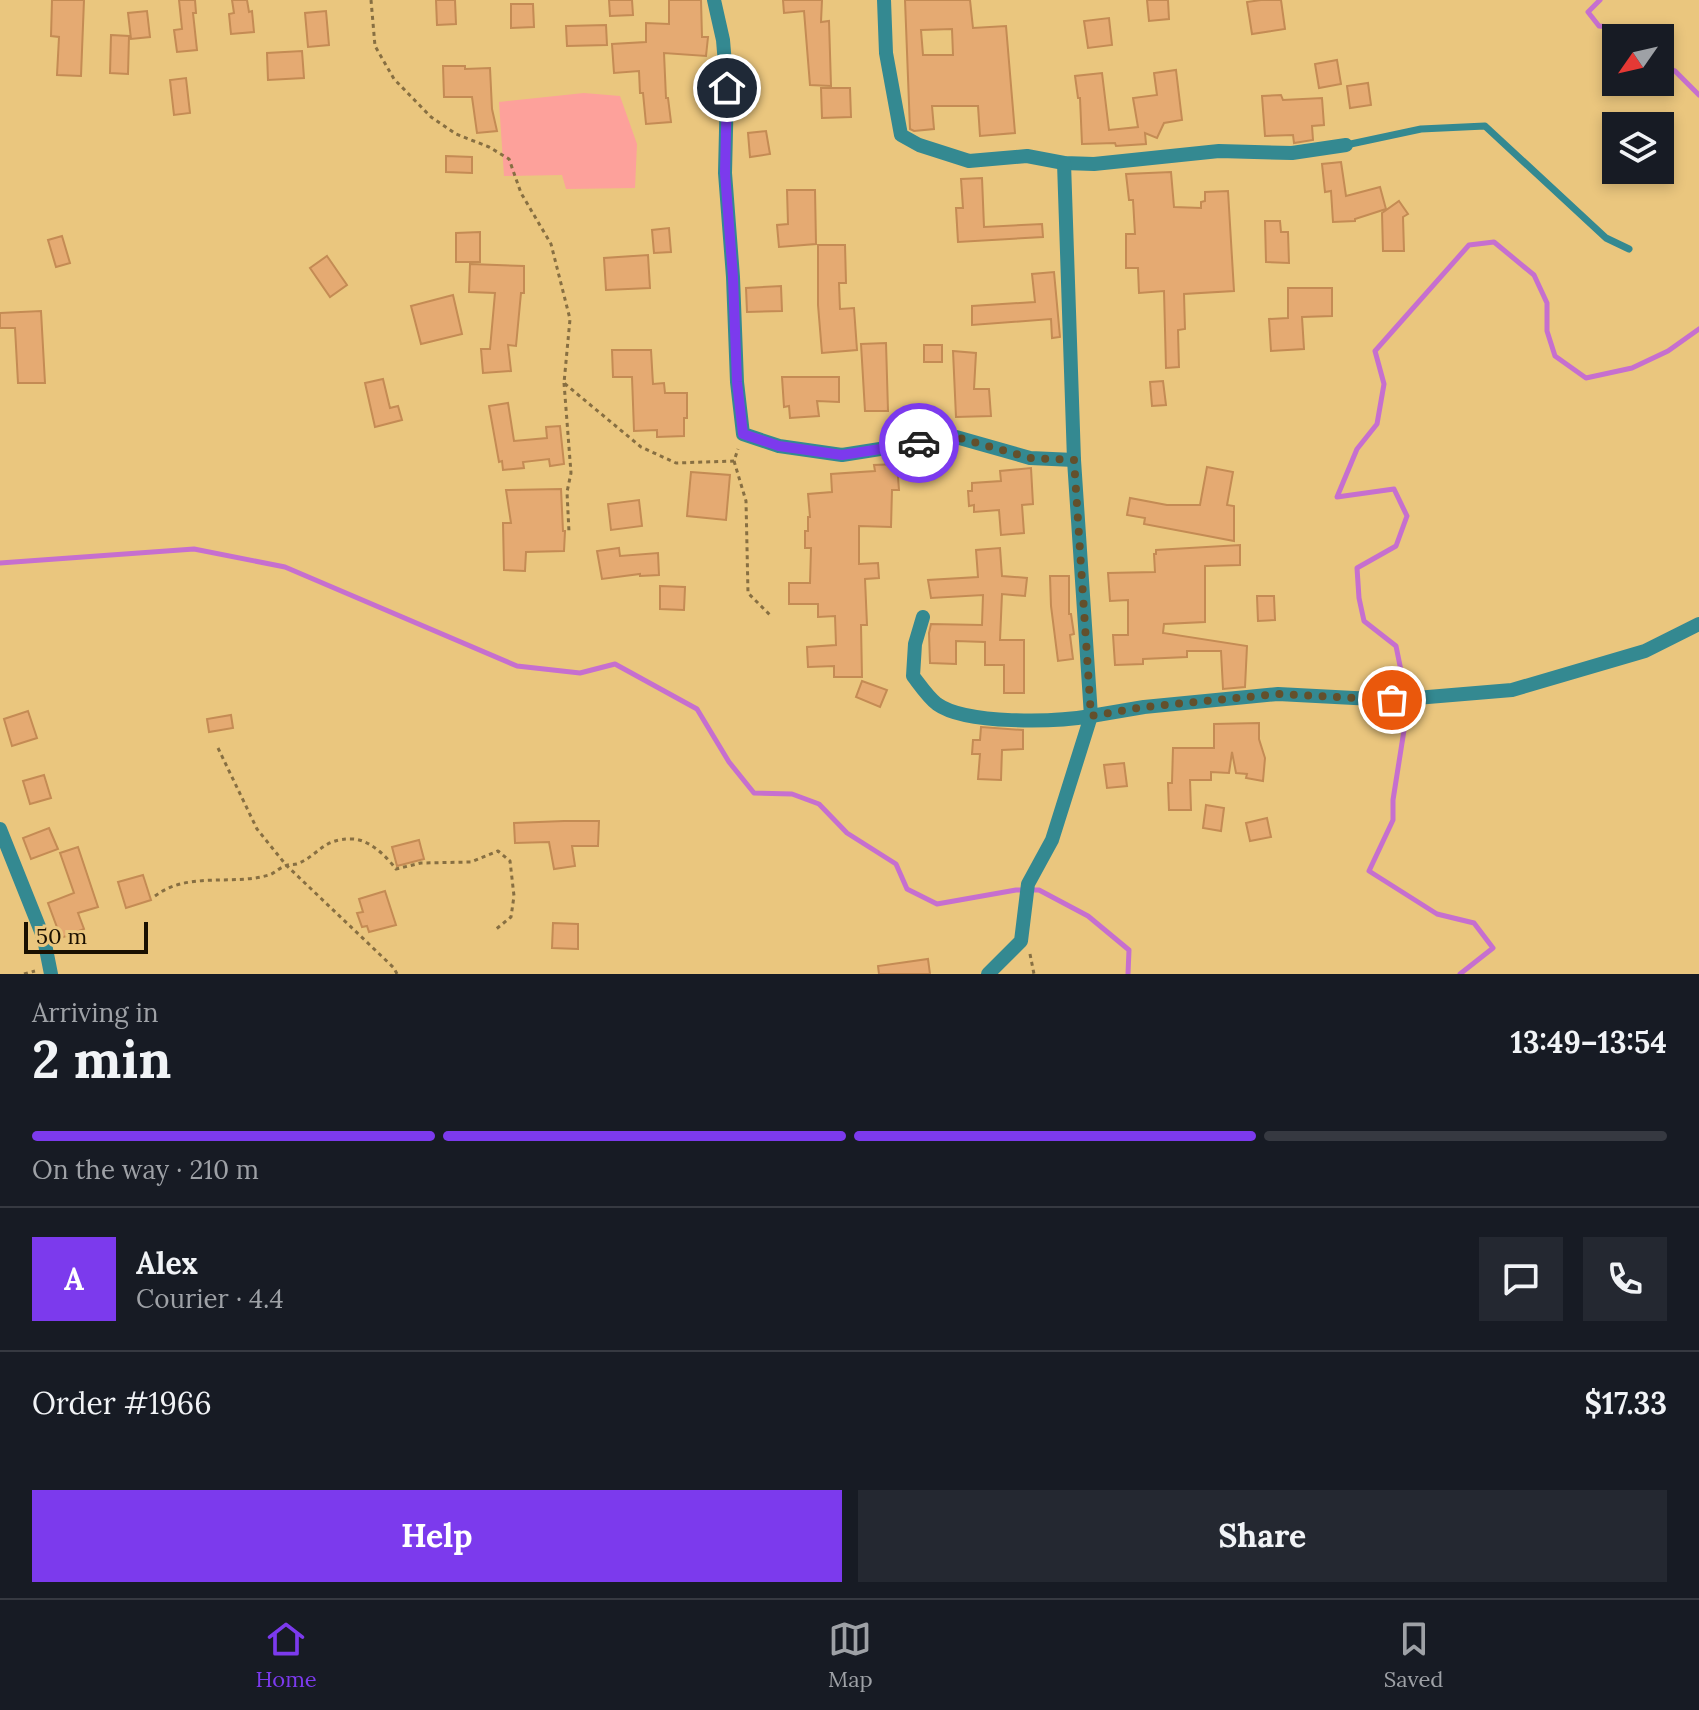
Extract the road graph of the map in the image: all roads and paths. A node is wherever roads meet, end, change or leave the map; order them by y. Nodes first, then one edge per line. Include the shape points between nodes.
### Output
1 (371, 0) edge
2 (714, 0) edge
3 (884, 0) edge
4 (1346, 145) joint
5 (1064, 163) junction
6 (1629, 249) dead end
7 (564, 383) junction
8 (743, 434) junction
9 (1074, 460) junction
10 (734, 461) junction
11 (569, 532) dead end
12 (772, 617) dead end
13 (923, 617) dead end
14 (1699, 624) edge
15 (1091, 716) junction
16 (218, 748) dead end
17 (0, 829) edge
18 (286, 865) junction
19 (155, 896) dead end
20 (495, 930) dead end
21 (51, 974) edge
22 (397, 974) edge
23 (988, 974) edge

1 - 7 path via 375,46 394,79 431,117 509,159 521,193 551,244 570,319
2 - 8 street via 727,88 725,173
3 - 5 street via 886,53 901,135 969,161 1027,156
4 - 5 street via 1292,153 1219,151
4 - 6 lane via 1421,129 1485,126 1606,238
5 - 9 street
7 - 10 path via 641,447 676,463
7 - 11 path
8 - 9 street via 779,446 842,455 956,437 1030,458
8 - 10 path
9 - 15 street
10 - 12 path via 746,501 748,593
13 - 15 street via 913,676 938,704 971,718 1063,721
14 - 15 street via 1645,651 1512,690 1392,700 1278,694
15 - 23 street via 1052,840 1028,884 1021,941
16 - 18 path via 257,829
17 - 21 street via 44,939
18 - 19 path via 253,879 180,884
18 - 20 path via 298,864 337,839 357,839 385,855 396,869 471,862 498,851 510,861 514,896 511,917
18 - 22 path

